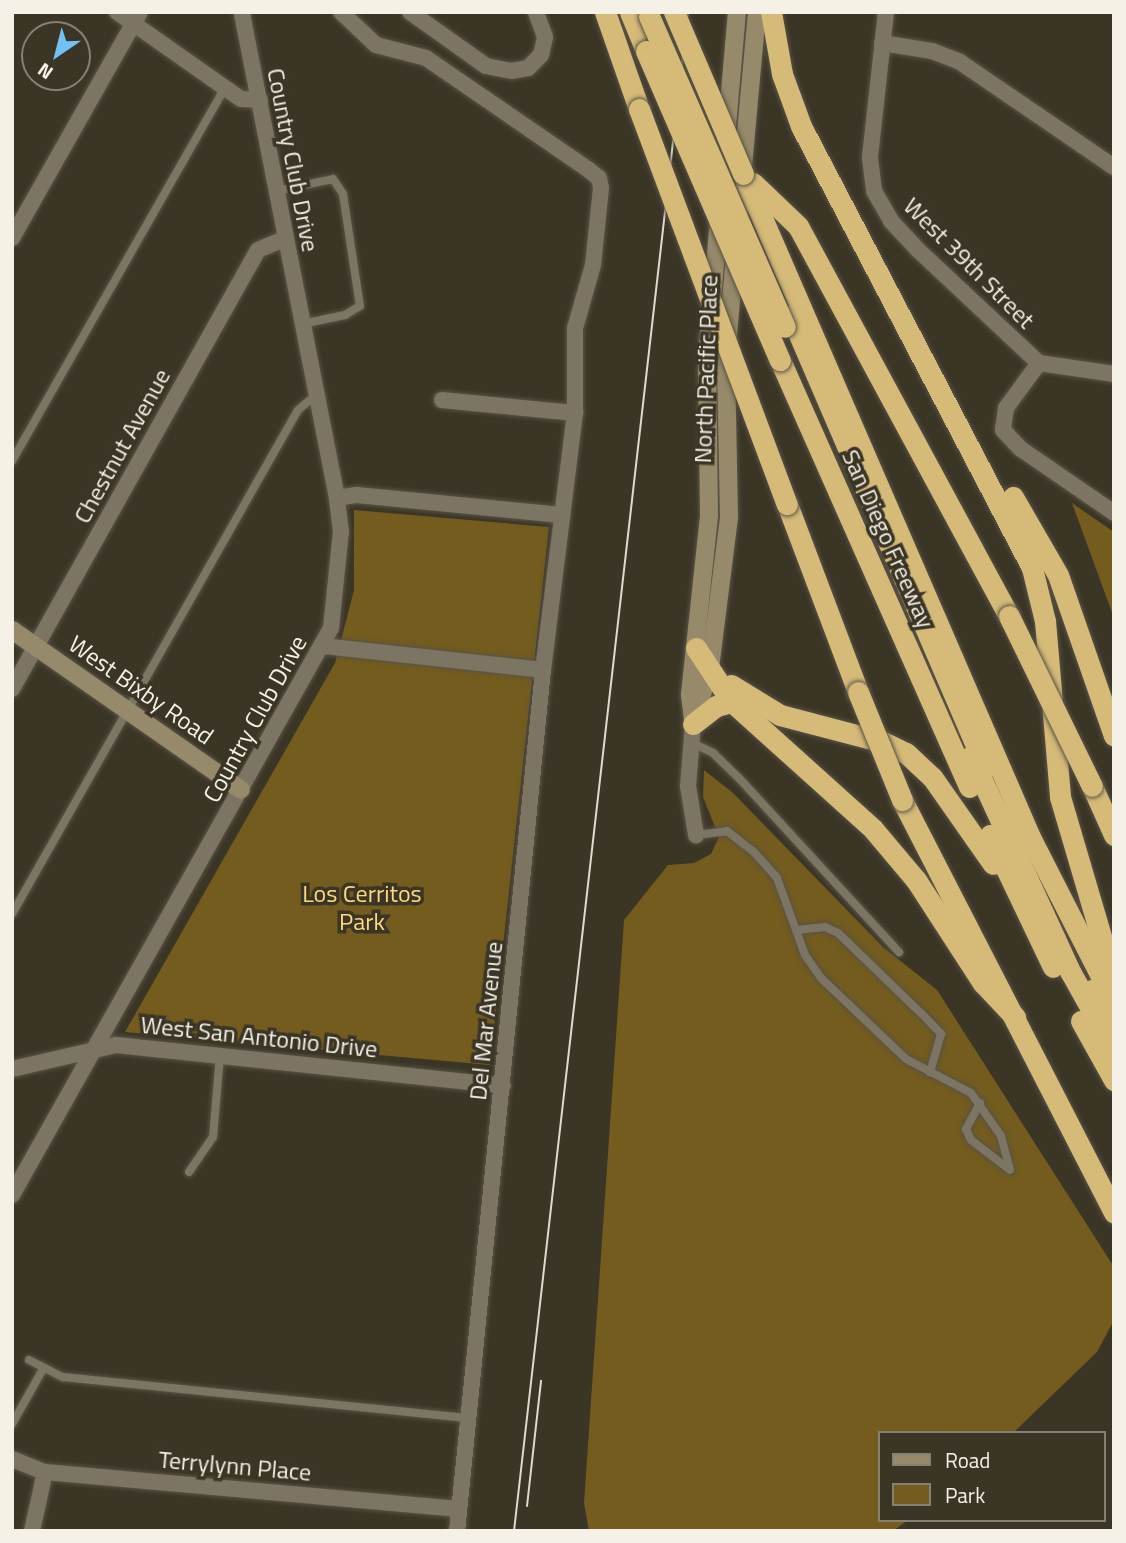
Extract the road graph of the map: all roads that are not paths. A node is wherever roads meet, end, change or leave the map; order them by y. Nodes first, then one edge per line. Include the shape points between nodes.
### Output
1 (117, 12) edge
2 (242, 12) edge
3 (341, 12) edge
4 (410, 12) edge
5 (536, 12) edge
6 (605, 12) edge
7 (674, 12) edge
8 (737, 12) edge
9 (757, 12) edge
10 (771, 12) edge
11 (886, 12) edge
12 (646, 13) edge
13 (136, 18) edge
14 (882, 43) junction
15 (225, 88) junction
16 (260, 100) junction
17 (1114, 167) edge
18 (743, 174) junction
19 (275, 191) junction
20 (12, 238) edge
21 (284, 239) junction
22 (302, 324) junction
23 (919, 343) junction
24 (1039, 363) junction
25 (1114, 374) edge
26 (316, 395) junction
27 (442, 400) dead end
28 (575, 413) junction
29 (12, 461) edge
30 (337, 498) junction
31 (1114, 513) edge
32 (561, 515) junction
33 (12, 630) edge
34 (323, 646) junction
35 (36, 647) junction
36 (696, 648) junction
37 (710, 668) junction
38 (543, 670) junction
39 (12, 688) edge
40 (740, 699) junction
41 (128, 711) junction
42 (692, 734) junction
43 (1114, 736) edge
44 (241, 790) junction
45 (696, 835) joint
46 (1114, 835) edge
47 (1020, 902) junction
48 (12, 914) edge
49 (797, 930) junction
50 (899, 952) dead end
51 (1114, 980) edge
52 (1114, 1002) edge
53 (1015, 1017) junction
54 (1114, 1031) edge
55 (94, 1049) junction
56 (1114, 1050) edge
57 (220, 1056) junction
58 (12, 1069) edge
59 (930, 1072) junction
60 (1114, 1080) edge
61 (503, 1086) junction
62 (980, 1102) junction
63 (189, 1172) dead end
64 (12, 1195) edge
65 (1114, 1213) edge
66 (29, 1360) dead end
67 (43, 1369) junction
68 (467, 1418) junction
69 (12, 1424) edge
70 (12, 1459) edge
71 (44, 1472) junction
72 (456, 1509) junction
73 (32, 1531) edge
74 (457, 1531) edge

1 - 13 street
2 - 16 street, Country Club Drive
3 - 28 street via 376,45 426,58 599,178 593,265 575,327
4 - 5 street via 486,66 511,71 527,68 541,55 545,37
6 - 53 highway, bridge via 902,800
7 - 18 highway, San Diego Freeway, bridge
8 - 36 main road, North Pacific Place via 707,356 709,516
9 - 37 main road, North Pacific Place via 726,357 729,518
10 - 23 highway via 782,74 801,125
11 - 14 street
12 - 47 highway, San Diego Freeway, bridge via 646,51
12 - 54 highway via 786,303 1040,887
12 - 56 highway, bridge via 994,809 1071,973
13 - 15 street
13 - 20 street
14 - 17 street via 932,51 960,62
14 - 24 street, West 39th Street via 870,158 874,191 891,221 917,249
15 - 16 street via 241,99
15 - 29 lane
16 - 19 street, Country Club Drive
18 - 46 highway, bridge via 798,226 1009,616
18 - 52 highway, San Diego Freeway via 1030,837
19 - 21 street, Country Club Drive
19 - 22 lane via 333,179 343,194 360,306 345,315
21 - 22 street, Country Club Drive
21 - 35 street, Chestnut Avenue via 258,250
22 - 26 street, Country Club Drive
23 - 43 highway via 1058,575
23 - 51 highway via 1023,543 1040,593 1060,797
24 - 25 street
24 - 31 street via 1006,408 1003,430 1021,449
26 - 30 street, Country Club Drive
26 - 41 lane via 298,410
27 - 28 street
28 - 32 street
30 - 32 street via 357,495
30 - 34 street, Country Club Drive via 341,532 336,596
32 - 38 street, Del Mar Avenue
33 - 35 main road, West Bixby Road
34 - 38 street
34 - 44 street, Country Club Drive
35 - 39 street, Chestnut Avenue
35 - 41 main road, West Bixby Road
36 - 37 highway
36 - 42 main road, North Pacific Place via 690,694
37 - 40 highway
37 - 42 main road, North Pacific Place
38 - 61 street, Del Mar Avenue
40 - 42 highway via 716,706
40 - 47 highway via 906,753 932,777
40 - 53 highway via 873,829 916,880 983,983
41 - 44 main road, West Bixby Road
41 - 48 lane
42 - 45 street, North Pacific Place via 688,786
42 - 50 lane via 738,776
44 - 55 street, Country Club Drive
45 - 49 lane via 727,831 753,851 777,878
47 - 60 highway, San Diego Freeway
49 - 59 lane via 805,955 821,978 906,1059
49 - 59 lane via 825,927 838,933 941,1034
53 - 65 highway
55 - 57 street, West San Antonio Drive via 116,1045
55 - 58 street, West San Antonio Drive
55 - 64 street, Country Club Drive
57 - 61 street, West San Antonio Drive
57 - 63 lane via 213,1137
59 - 62 lane
61 - 68 street, Del Mar Avenue
62 - 62 lane via 966,1129 971,1140 1010,1170 1001,1136
66 - 67 lane
67 - 68 lane via 62,1377
67 - 69 lane
68 - 72 street, Del Mar Avenue
70 - 71 street, Terrylynn Place
71 - 72 street, Terrylynn Place
71 - 73 street
72 - 74 street, Del Mar Avenue

